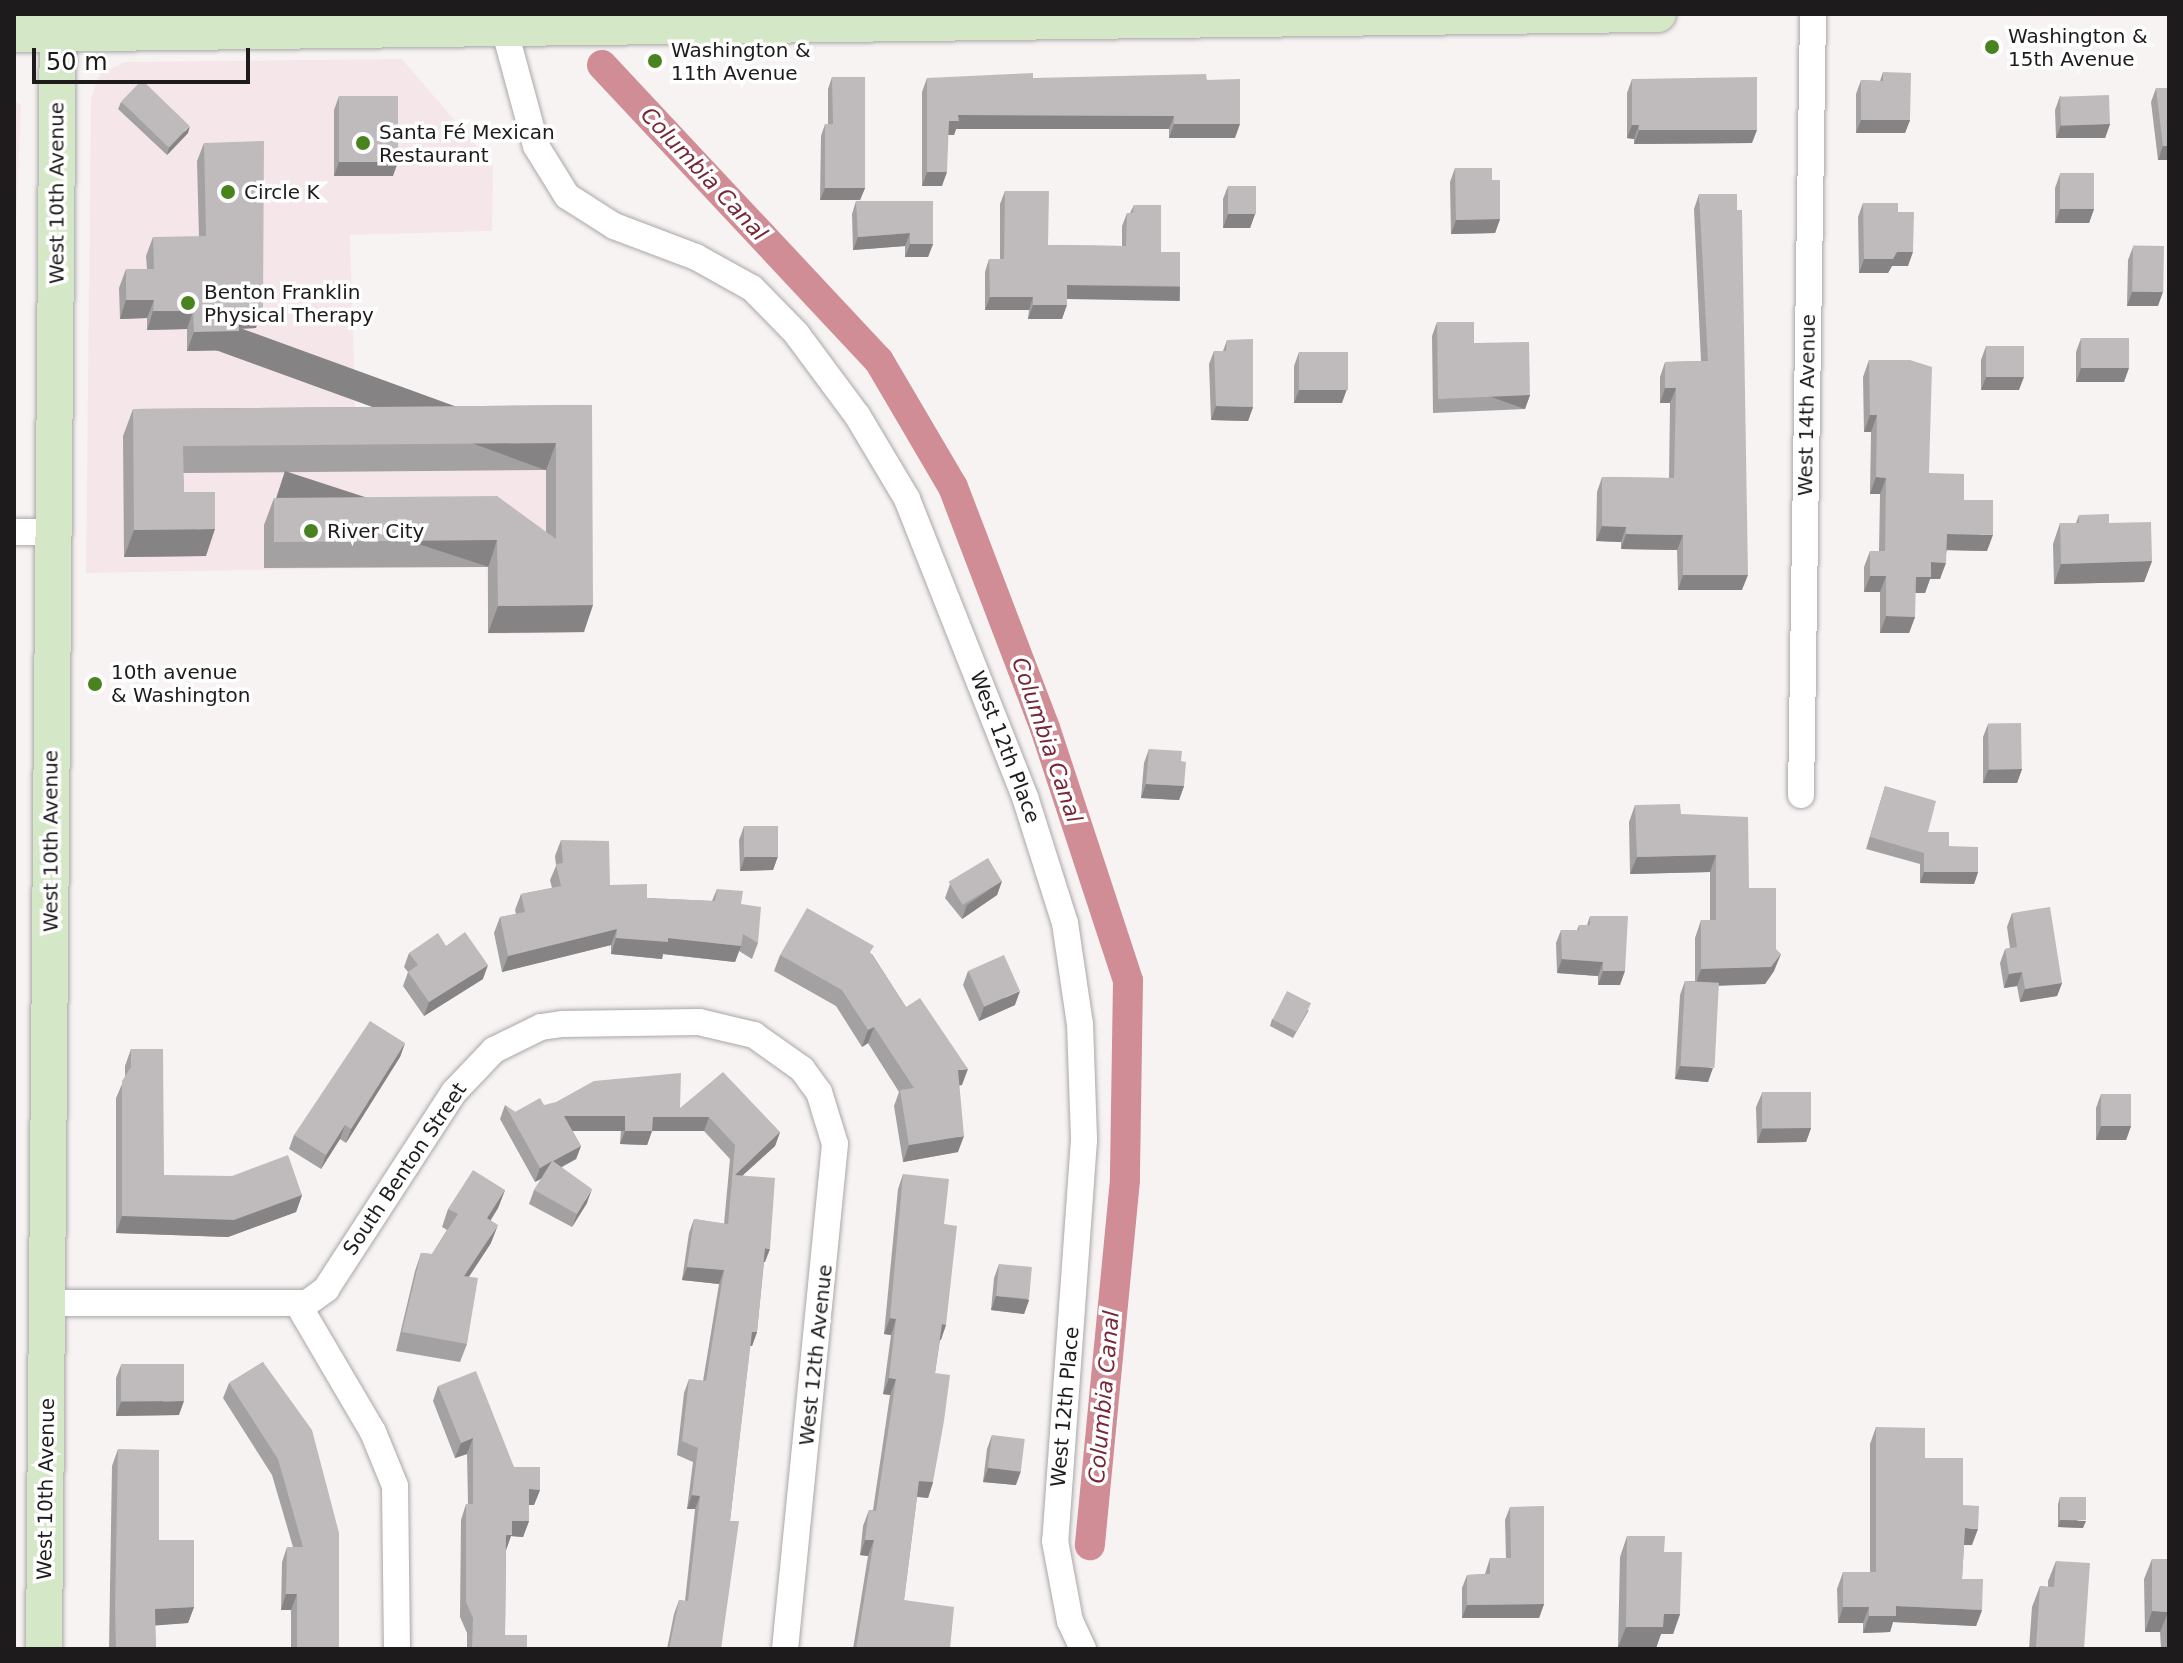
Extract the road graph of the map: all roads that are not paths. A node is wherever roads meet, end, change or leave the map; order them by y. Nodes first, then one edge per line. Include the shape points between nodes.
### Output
1 (1658, 14) edge
2 (1813, 14) edge
3 (962, 18) edge
4 (58, 24) edge
5 (504, 28) junction
6 (14, 34) edge
7 (14, 532) edge
8 (54, 532) junction
9 (1801, 795) dead end
10 (802, 1069) joint
11 (47, 1303) junction
12 (299, 1306) junction
13 (44, 1649) edge
14 (397, 1649) edge
15 (785, 1649) edge
16 (1083, 1649) edge

1 - 3 main road
2 - 9 street, West 14th Avenue
3 - 5 main road
4 - 5 main road
4 - 6 main road
4 - 8 main road, West 10th Avenue
5 - 16 street, West 12th Place via 536,146 567,196 614,226 696,257 752,288 806,344 857,415 907,499 1025,797 1065,923 1080,1024 1084,1140 1055,1541 1066,1608
7 - 8 street
8 - 11 main road, West 10th Avenue
10 - 12 street, South Benton Street via 754,1035 699,1022 563,1024 516,1037 474,1066 326,1289
10 - 15 street, West 12th Avenue via 830,1117 835,1173
11 - 12 street
11 - 13 main road, West 10th Avenue
12 - 14 street via 373,1432 395,1486

